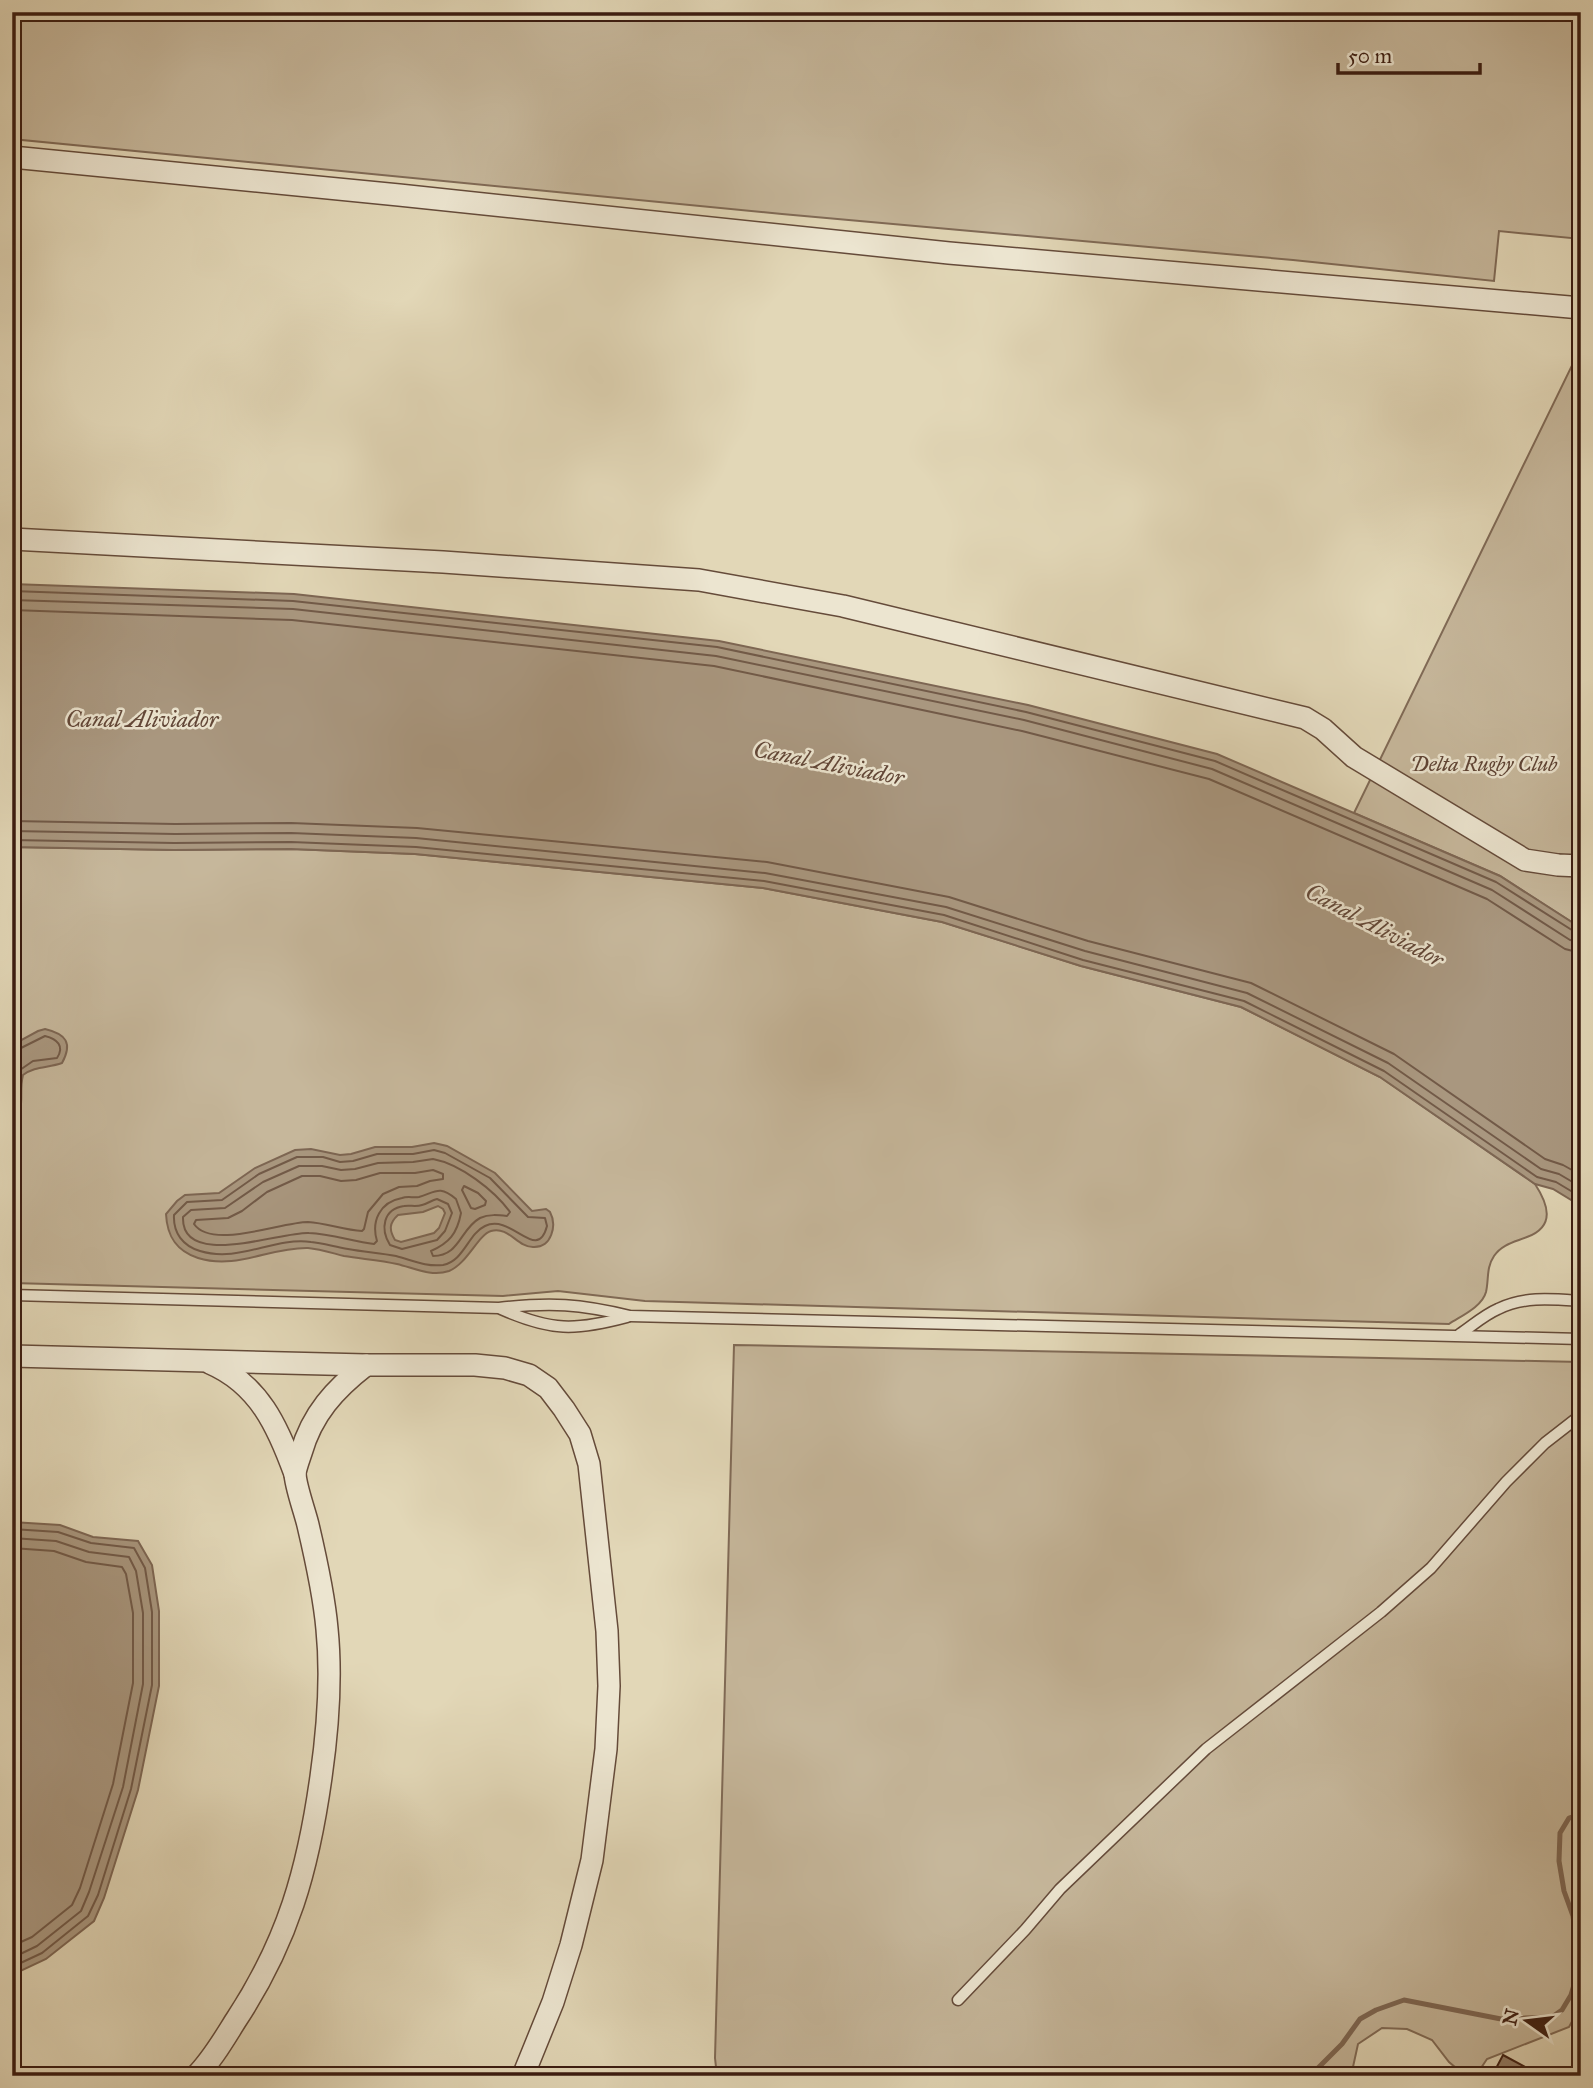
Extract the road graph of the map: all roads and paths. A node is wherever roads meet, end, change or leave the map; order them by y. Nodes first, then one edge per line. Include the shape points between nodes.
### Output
1 (12, 157) edge
2 (1581, 308) edge
3 (12, 539) edge
4 (1581, 866) edge
5 (12, 1295) edge
6 (1581, 1301) edge
7 (499, 1308) junction
8 (630, 1316) junction
9 (1460, 1334) junction
10 (1581, 1339) edge
11 (12, 1356) edge
12 (202, 1360) junction
13 (366, 1365) junction
14 (1581, 1415) edge
15 (295, 1474) junction
16 (958, 2000) dead end
17 (195, 2076) edge
18 (523, 2076) edge

1 - 2 street via 949,253
3 - 4 street via 699,580 843,606 1305,718 1354,757 1525,860
5 - 7 lane
6 - 9 lane via 1516,1302 1496,1309
7 - 8 lane via 566,1304
7 - 8 lane via 562,1328
8 - 9 lane
9 - 10 lane
11 - 12 street
12 - 13 street
12 - 15 street via 225,1369 251,1391 280,1433
13 - 15 street via 342,1384 316,1417
13 - 18 street via 475,1365 529,1375 548,1388 564,1409 580,1434 589,1464 607,1631 607,1749 592,1860 571,1945
14 - 16 lane via 1506,1482 1411,1586 1206,1749 1060,1889
15 - 17 street via 318,1564 327,1628 330,1683 317,1809 295,1903 279,1943 256,1990

